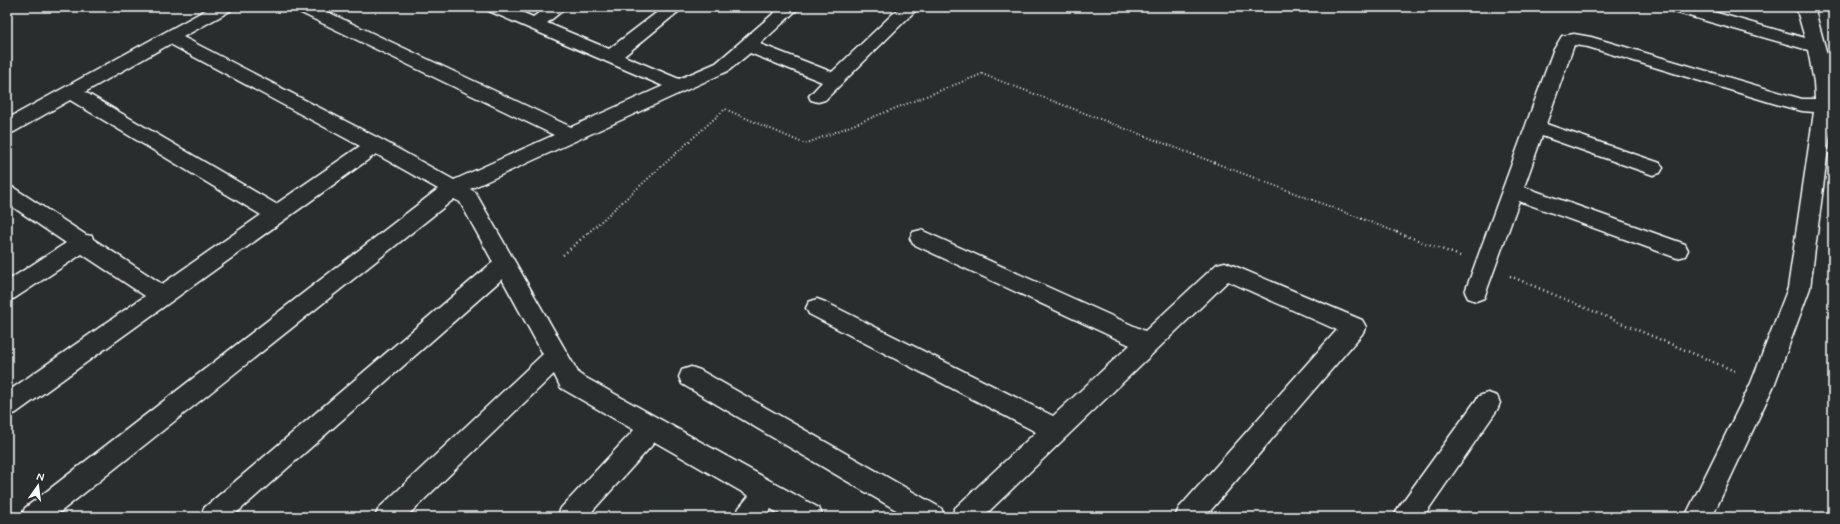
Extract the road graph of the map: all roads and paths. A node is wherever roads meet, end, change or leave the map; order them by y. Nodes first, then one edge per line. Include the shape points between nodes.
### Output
1 (224, 7) edge
2 (303, 7) edge
3 (495, 7) edge
4 (558, 7) edge
5 (675, 7) edge
6 (791, 7) edge
7 (910, 7) edge
8 (1677, 7) edge
9 (1805, 7) edge
10 (534, 24) junction
11 (170, 36) junction
12 (747, 45) junction
13 (1816, 48) junction
14 (611, 57) junction
15 (834, 80) junction
16 (679, 86) junction
17 (71, 92) junction
18 (818, 96) dead end
19 (1824, 106) junction
20 (7, 127) edge
21 (1535, 127) junction
22 (571, 135) junction
23 (375, 145) junction
24 (1653, 168) dead end
25 (454, 188) junction
26 (1513, 191) junction
27 (10, 199) edge
28 (276, 214) junction
29 (921, 238) dead end
30 (84, 242) junction
31 (1677, 250) dead end
32 (563, 255) dead end
33 (505, 264) junction
34 (1486, 266) junction
35 (7, 292) edge
36 (1476, 292) dead end
37 (162, 295) junction
38 (817, 308) dead end
39 (1147, 343) junction
40 (556, 358) junction
41 (691, 377) dead end
42 (1763, 383) junction
43 (1488, 403) dead end
44 (7, 406) edge
45 (652, 428) junction
46 (1056, 430) junction
47 (767, 493) junction
48 (34, 517) edge
49 (213, 517) edge
50 (388, 517) edge
51 (570, 517) edge
52 (748, 517) edge
53 (810, 517) edge
54 (932, 517) edge
55 (964, 517) edge
56 (1188, 517) edge
57 (1407, 517) edge
58 (1698, 517) edge

1 - 11 street
2 - 22 street
3 - 10 street
4 - 10 street
5 - 14 street
6 - 12 street
7 - 15 street
8 - 13 street
9 - 13 street
10 - 14 street
11 - 17 street
11 - 23 street
12 - 15 street
12 - 16 street via 722,67
13 - 19 street via 1825,95
14 - 16 street
15 - 18 street
16 - 22 street
17 - 20 street
17 - 28 street
19 - 21 street via 1802,105 1783,100 1574,39 1568,40 1562,50
19 - 42 street via 1799,288
21 - 24 street
21 - 26 street
22 - 25 street
23 - 25 street
23 - 28 street
25 - 33 street via 468,197
25 - 48 street
26 - 31 street
26 - 34 street
27 - 30 street
28 - 37 street
29 - 39 street
30 - 35 street
30 - 37 street
32 - 34 path via 725,109 805,144 982,74
33 - 40 street
33 - 49 street
34 - 36 street
34 - 42 path
37 - 44 street
38 - 46 street
39 - 46 street
39 - 56 street via 1225,270 1354,327
40 - 45 street via 570,381
40 - 50 street
41 - 54 street
42 - 58 street
43 - 57 street
45 - 47 street
45 - 51 street
46 - 55 street
47 - 52 street
47 - 53 street

